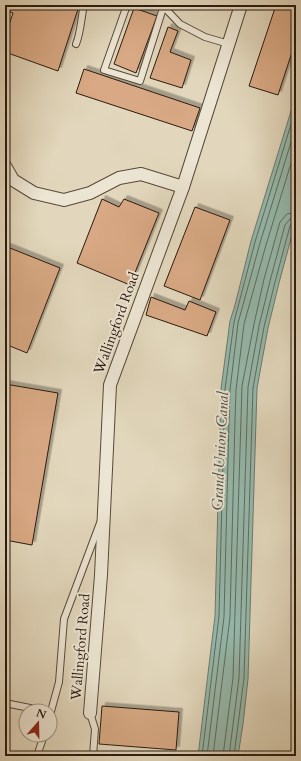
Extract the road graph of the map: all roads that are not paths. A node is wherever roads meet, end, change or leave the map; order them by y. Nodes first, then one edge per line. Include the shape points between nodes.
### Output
1 (84, 5) edge
2 (127, 5) edge
3 (163, 5) edge
4 (241, 5) edge
5 (76, 44) dead end
6 (229, 44) junction
7 (5, 166) edge
8 (183, 187) junction
9 (104, 512) junction
10 (5, 703) edge
11 (52, 703) edge
12 (18, 706) edge
13 (90, 714) joint
14 (41, 743) edge
15 (37, 756) edge
16 (93, 756) edge

1 - 5 lane via 80,23 81,33
2 - 3 lane via 104,70 140,81
3 - 6 lane via 180,24 205,37
4 - 6 street, Wallingford Road
6 - 8 street, Wallingford Road
7 - 8 street via 13,180 34,193 64,200 90,192 119,178 141,174
8 - 9 street, Wallingford Road via 110,385
9 - 11 lane via 64,619 59,682
9 - 13 street, Wallingford Road
10 - 12 lane
13 - 16 lane via 95,729
14 - 15 lane

